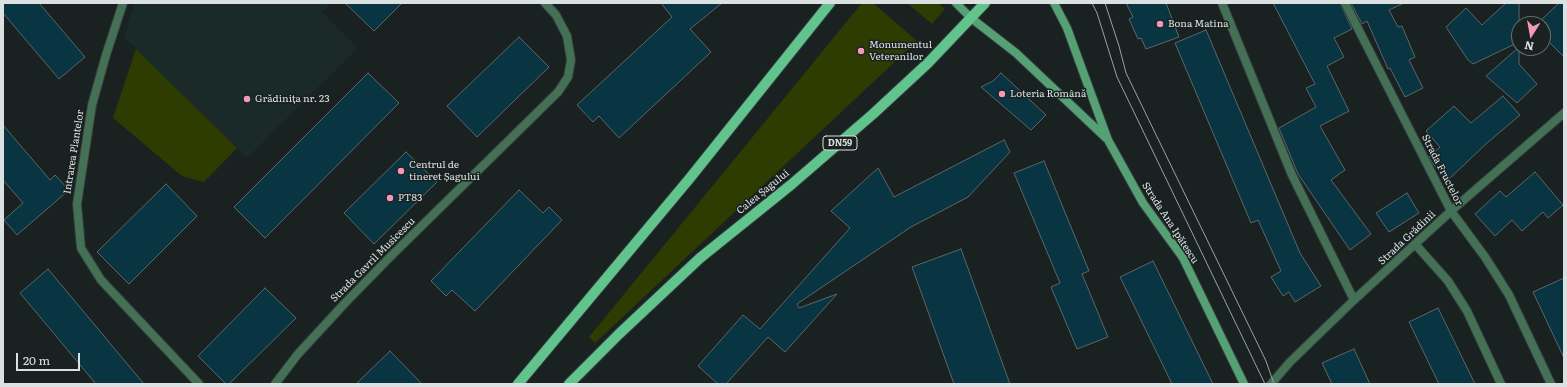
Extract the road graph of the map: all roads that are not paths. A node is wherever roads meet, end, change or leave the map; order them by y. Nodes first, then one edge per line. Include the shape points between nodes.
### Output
1 (123, 3) edge
2 (546, 3) edge
3 (830, 3) edge
4 (956, 3) edge
5 (985, 3) edge
6 (1054, 3) edge
7 (1222, 3) edge
8 (1345, 3) edge
9 (972, 18) junction
10 (1564, 113) edge
11 (1108, 140) junction
12 (1451, 211) junction
13 (1415, 244) junction
14 (1354, 300) junction
15 (199, 384) edge
16 (275, 384) edge
17 (518, 384) edge
18 (569, 384) edge
19 (1244, 384) edge
20 (1271, 384) edge
21 (1501, 384) edge
22 (1551, 384) edge

1 - 15 street, Intrarea Plantelor via 92,105 76,204 81,248 101,280
2 - 16 street, Strada Gavril Musicescu via 567,36 571,60 568,77 558,92 390,256 298,354
3 - 17 main road via 690,178
4 - 9 street, Strada Ana Ipătescu
5 - 9 main road, DN59
6 - 11 street, Strada Ana Ipătescu via 1067,28
7 - 14 street via 1292,175
8 - 12 street, Strada Fructelor
9 - 11 street, Strada Ana Ipătescu via 1016,53
9 - 18 main road, Calea Șagului / DN59 via 873,114 700,258
10 - 12 street, Strada Grădinii
11 - 19 street, Strada Ana Ipătescu via 1143,203 1184,258
12 - 13 street, Strada Grădinii
12 - 22 street, Strada Fructelor via 1485,256 1509,295
13 - 14 street, Strada Grădinii
13 - 21 street via 1448,281 1467,311
14 - 20 street, Strada Grădinii

